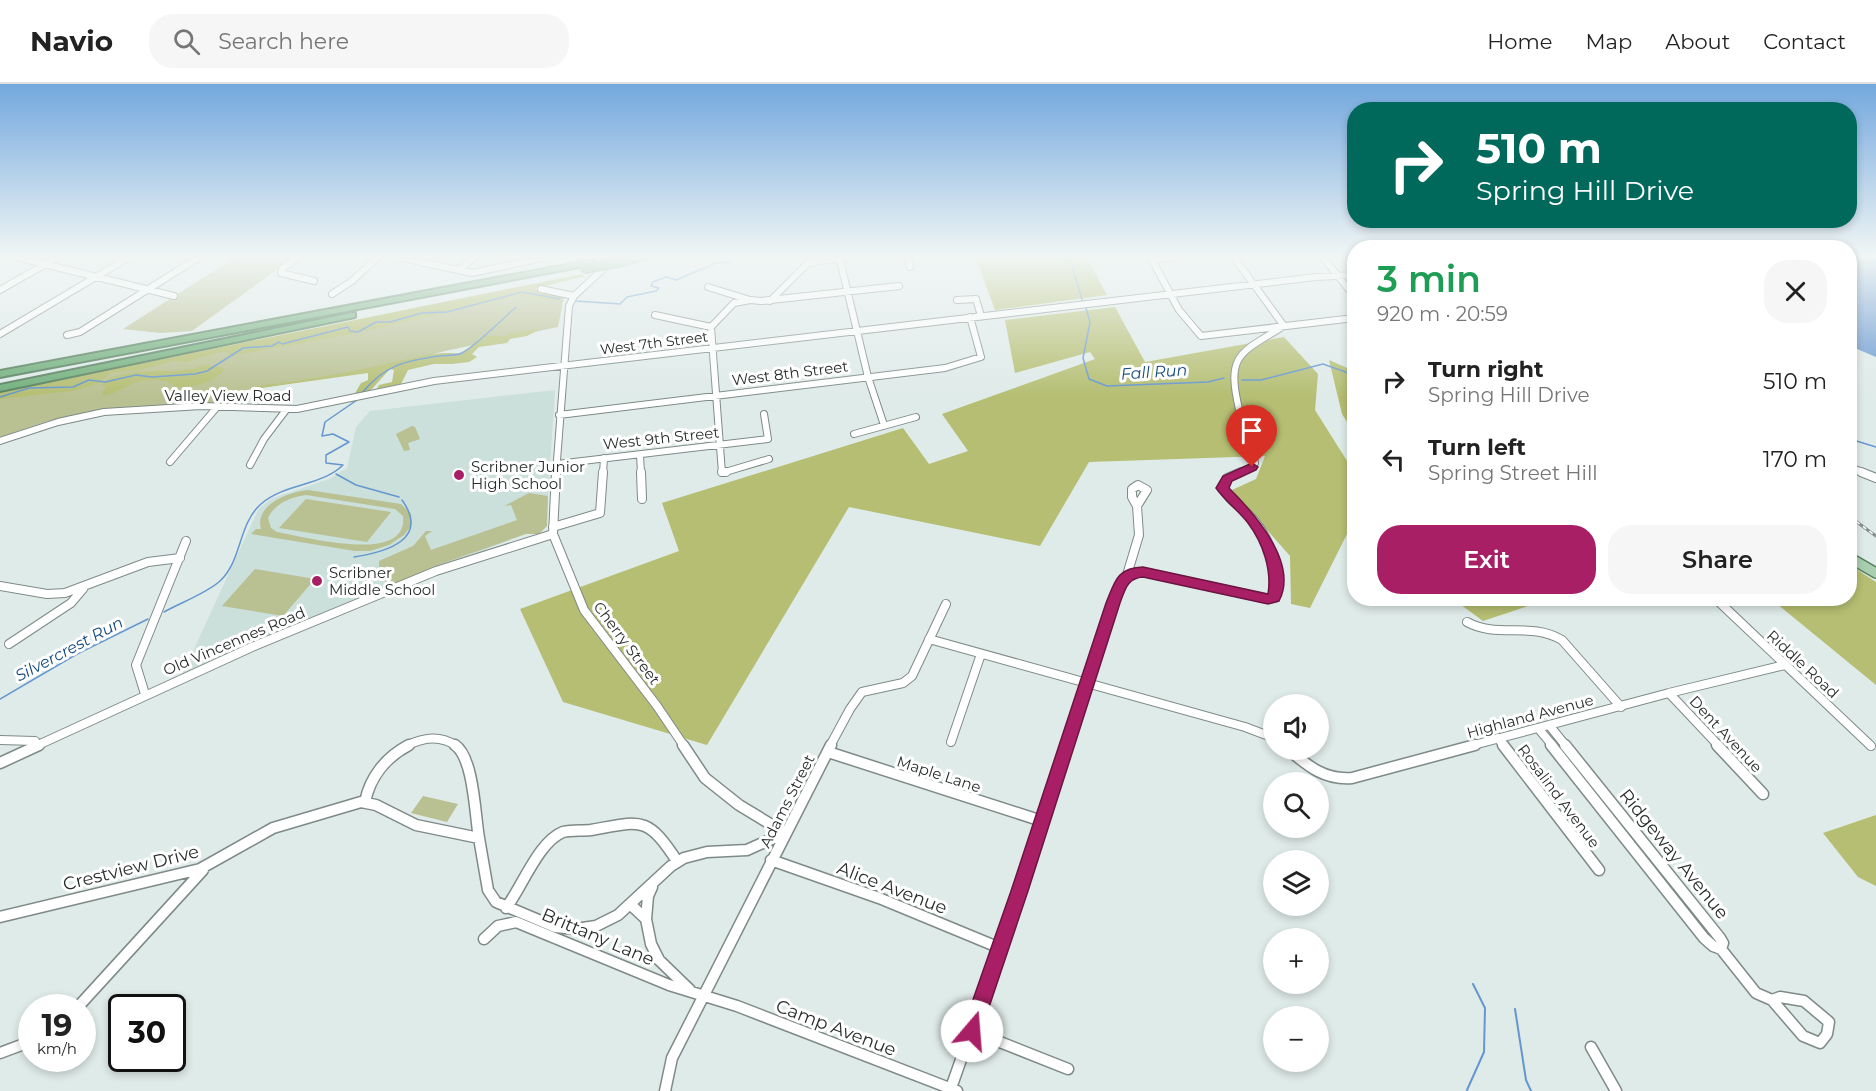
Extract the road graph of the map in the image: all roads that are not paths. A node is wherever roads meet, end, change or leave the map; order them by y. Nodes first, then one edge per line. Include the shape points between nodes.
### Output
1 (52, 303) edge
2 (126, 303) edge
3 (375, 303) edge
4 (417, 303) edge
5 (571, 303) edge
6 (734, 303) edge
7 (850, 303) edge
8 (977, 303) edge
9 (1093, 303) edge
10 (1176, 303) edge
11 (1268, 303) edge
12 (655, 315) dead end
13 (981, 316) junction
14 (970, 317) junction
15 (1347, 319) edge
16 (94, 323) dead end
17 (1284, 326) junction
18 (711, 327) junction
19 (857, 331) junction
20 (0, 334) edge
21 (711, 348) junction
22 (565, 366) junction
23 (0, 374) edge
24 (868, 377) junction
25 (0, 388) edge
26 (716, 396) junction
27 (217, 407) junction
28 (286, 410) junction
29 (764, 414) dead end
30 (559, 415) junction
31 (916, 417) dead end
32 (884, 425) junction
33 (854, 434) dead end
34 (0, 441) edge
35 (720, 445) junction
36 (640, 454) junction
37 (604, 458) junction
38 (769, 459) dead end
39 (170, 462) dead end
40 (557, 464) junction
41 (250, 465) dead end
42 (1857, 470) edge
43 (1876, 478) edge
44 (642, 499) dead end
45 (1137, 506) dead end
46 (553, 531) junction
47 (186, 541) dead end
48 (180, 558) junction
49 (1857, 562) edge
50 (1876, 573) edge
51 (1127, 575) junction
52 (0, 586) edge
53 (84, 588) junction
54 (946, 604) dead end
55 (1723, 606) edge
56 (1467, 622) dead end
57 (930, 639) junction
58 (9, 644) dead end
59 (981, 654) junction
60 (1785, 665) junction
61 (1086, 684) junction
62 (1669, 693) junction
63 (145, 694) junction
64 (1621, 707) junction
65 (1549, 726) junction
66 (1538, 728) junction
67 (1263, 734) edge
68 (1498, 738) junction
69 (0, 741) edge
70 (951, 742) dead end
71 (35, 746) junction
72 (1871, 746) dead end
73 (828, 752) junction
74 (1302, 760) edge
75 (0, 763) edge
76 (1763, 794) dead end
77 (365, 802) junction
78 (1042, 821) junction
79 (785, 833) junction
80 (479, 838) junction
81 (771, 860) junction
82 (677, 861) junction
83 (206, 866) junction
84 (1599, 870) dead end
85 (660, 876) junction
86 (631, 905) junction
87 (506, 908) junction
88 (0, 917) edge
89 (646, 919) junction
90 (483, 939) dead end
91 (1000, 948) junction
92 (1721, 949) junction
93 (691, 991) junction
94 (90, 994) edge
95 (704, 994) junction
96 (1772, 1000) junction
97 (972, 1031) junction
98 (18, 1046) edge
99 (1592, 1047) dead end
100 (0, 1053) edge
101 (1068, 1069) dead end
102 (954, 1090) edge
103 (665, 1091) edge
104 (1616, 1091) edge

1 - 20 street
2 - 16 street
3 - 23 highway
4 - 25 highway, bridge
5 - 22 street, Cherry Street
6 - 18 street
7 - 19 street
8 - 13 street
9 - 13 street, West 7th Street
10 - 17 street via 1201,336
11 - 17 street
12 - 18 street
13 - 14 street, West 7th Street
14 - 19 street, West 7th Street
14 - 24 street, West 8th Street via 980,358 945,368
15 - 17 street
17 - 51 street via 1247,349 1234,367 1240,426 1255,463 1227,478 1223,485 1224,492 1252,520 1266,542 1277,579 1276,594 1271,599 1143,572
18 - 21 street
19 - 21 street, West 7th Street
19 - 24 street
21 - 22 street, West 7th Street
21 - 26 street
22 - 28 street, Valley View Road via 416,383
22 - 30 street, Cherry Street
24 - 26 street, West 8th Street
24 - 32 street
26 - 30 street, West 8th Street
26 - 35 street
27 - 28 street, Valley View Road
27 - 34 street, Valley View Road via 95,414
27 - 39 street
28 - 41 street
29 - 35 street, West 9th Street via 768,439
30 - 40 street, Cherry Street
31 - 32 street
32 - 33 street
35 - 36 street, West 9th Street
35 - 38 street via 722,473
36 - 37 street, West 9th Street
36 - 44 street
37 - 40 street, West 9th Street
37 - 46 street, Old Vincennes Road via 600,513
40 - 46 street, Cherry Street
42 - 43 street
45 - 51 street via 1139,535
46 - 63 street, Old Vincennes Road via 436,571
46 - 79 street, Cherry Street via 584,610 657,706 705,778
47 - 48 street
48 - 53 street via 148,562
48 - 63 street via 136,665
49 - 50 main road
51 - 61 street via 1113,603
52 - 53 street via 53,594
53 - 58 street via 71,603
54 - 57 street, Adams Street
55 - 60 street, Riddle Road
56 - 64 street via 1480,628 1552,633
57 - 59 street
57 - 73 street, Adams Street via 907,681 858,695
59 - 61 street
59 - 70 street
60 - 62 street, Highland Avenue
60 - 72 street, Riddle Road
61 - 67 street
61 - 78 street
62 - 64 street, Highland Avenue
62 - 76 street, Dent Avenue
63 - 71 street, Old Vincennes Road
64 - 65 street, Highland Avenue
65 - 66 street, Highland Avenue
65 - 92 street, Ridgeway Avenue via 1720,938
66 - 68 street, Highland Avenue
66 - 92 street, Ridgeway Avenue via 1708,943
68 - 74 street, Highland Avenue via 1343,779 1319,774
68 - 84 street, Rosalind Avenue
69 - 71 street via 35,741
71 - 75 street, Old Vincennes Road
73 - 78 street, Maple Lane
73 - 79 street, Adams Street
77 - 80 street via 416,825
77 - 80 street via 375,772 393,754 420,740 449,742 459,748 465,763
77 - 83 street, Crestview Drive via 273,828
78 - 91 street
79 - 81 street, Adams Street
79 - 82 street via 747,850 699,854
80 - 87 street via 488,890
81 - 91 street, Alice Avenue via 879,898
81 - 95 street, Adams Street
82 - 85 street
82 - 87 street via 658,833 643,823 562,832 549,842
83 - 88 street, Crestview Drive
83 - 94 street
85 - 86 street
85 - 89 street via 648,896
86 - 87 street via 604,923 576,929 555,927
86 - 89 street
89 - 93 street via 649,944 656,959
90 - 93 street, Brittany Lane via 500,925 516,922
91 - 97 street
92 - 96 street via 1756,993
93 - 95 street, Brittany Lane
95 - 102 street, Camp Avenue
95 - 103 street, Adams Street via 668,1073
96 - 96 street via 1803,1036 1820,1043 1824,1039 1829,1022 1814,1007 1797,997 1782,995
97 - 101 street
97 - 102 street
98 - 100 street
99 - 104 street

